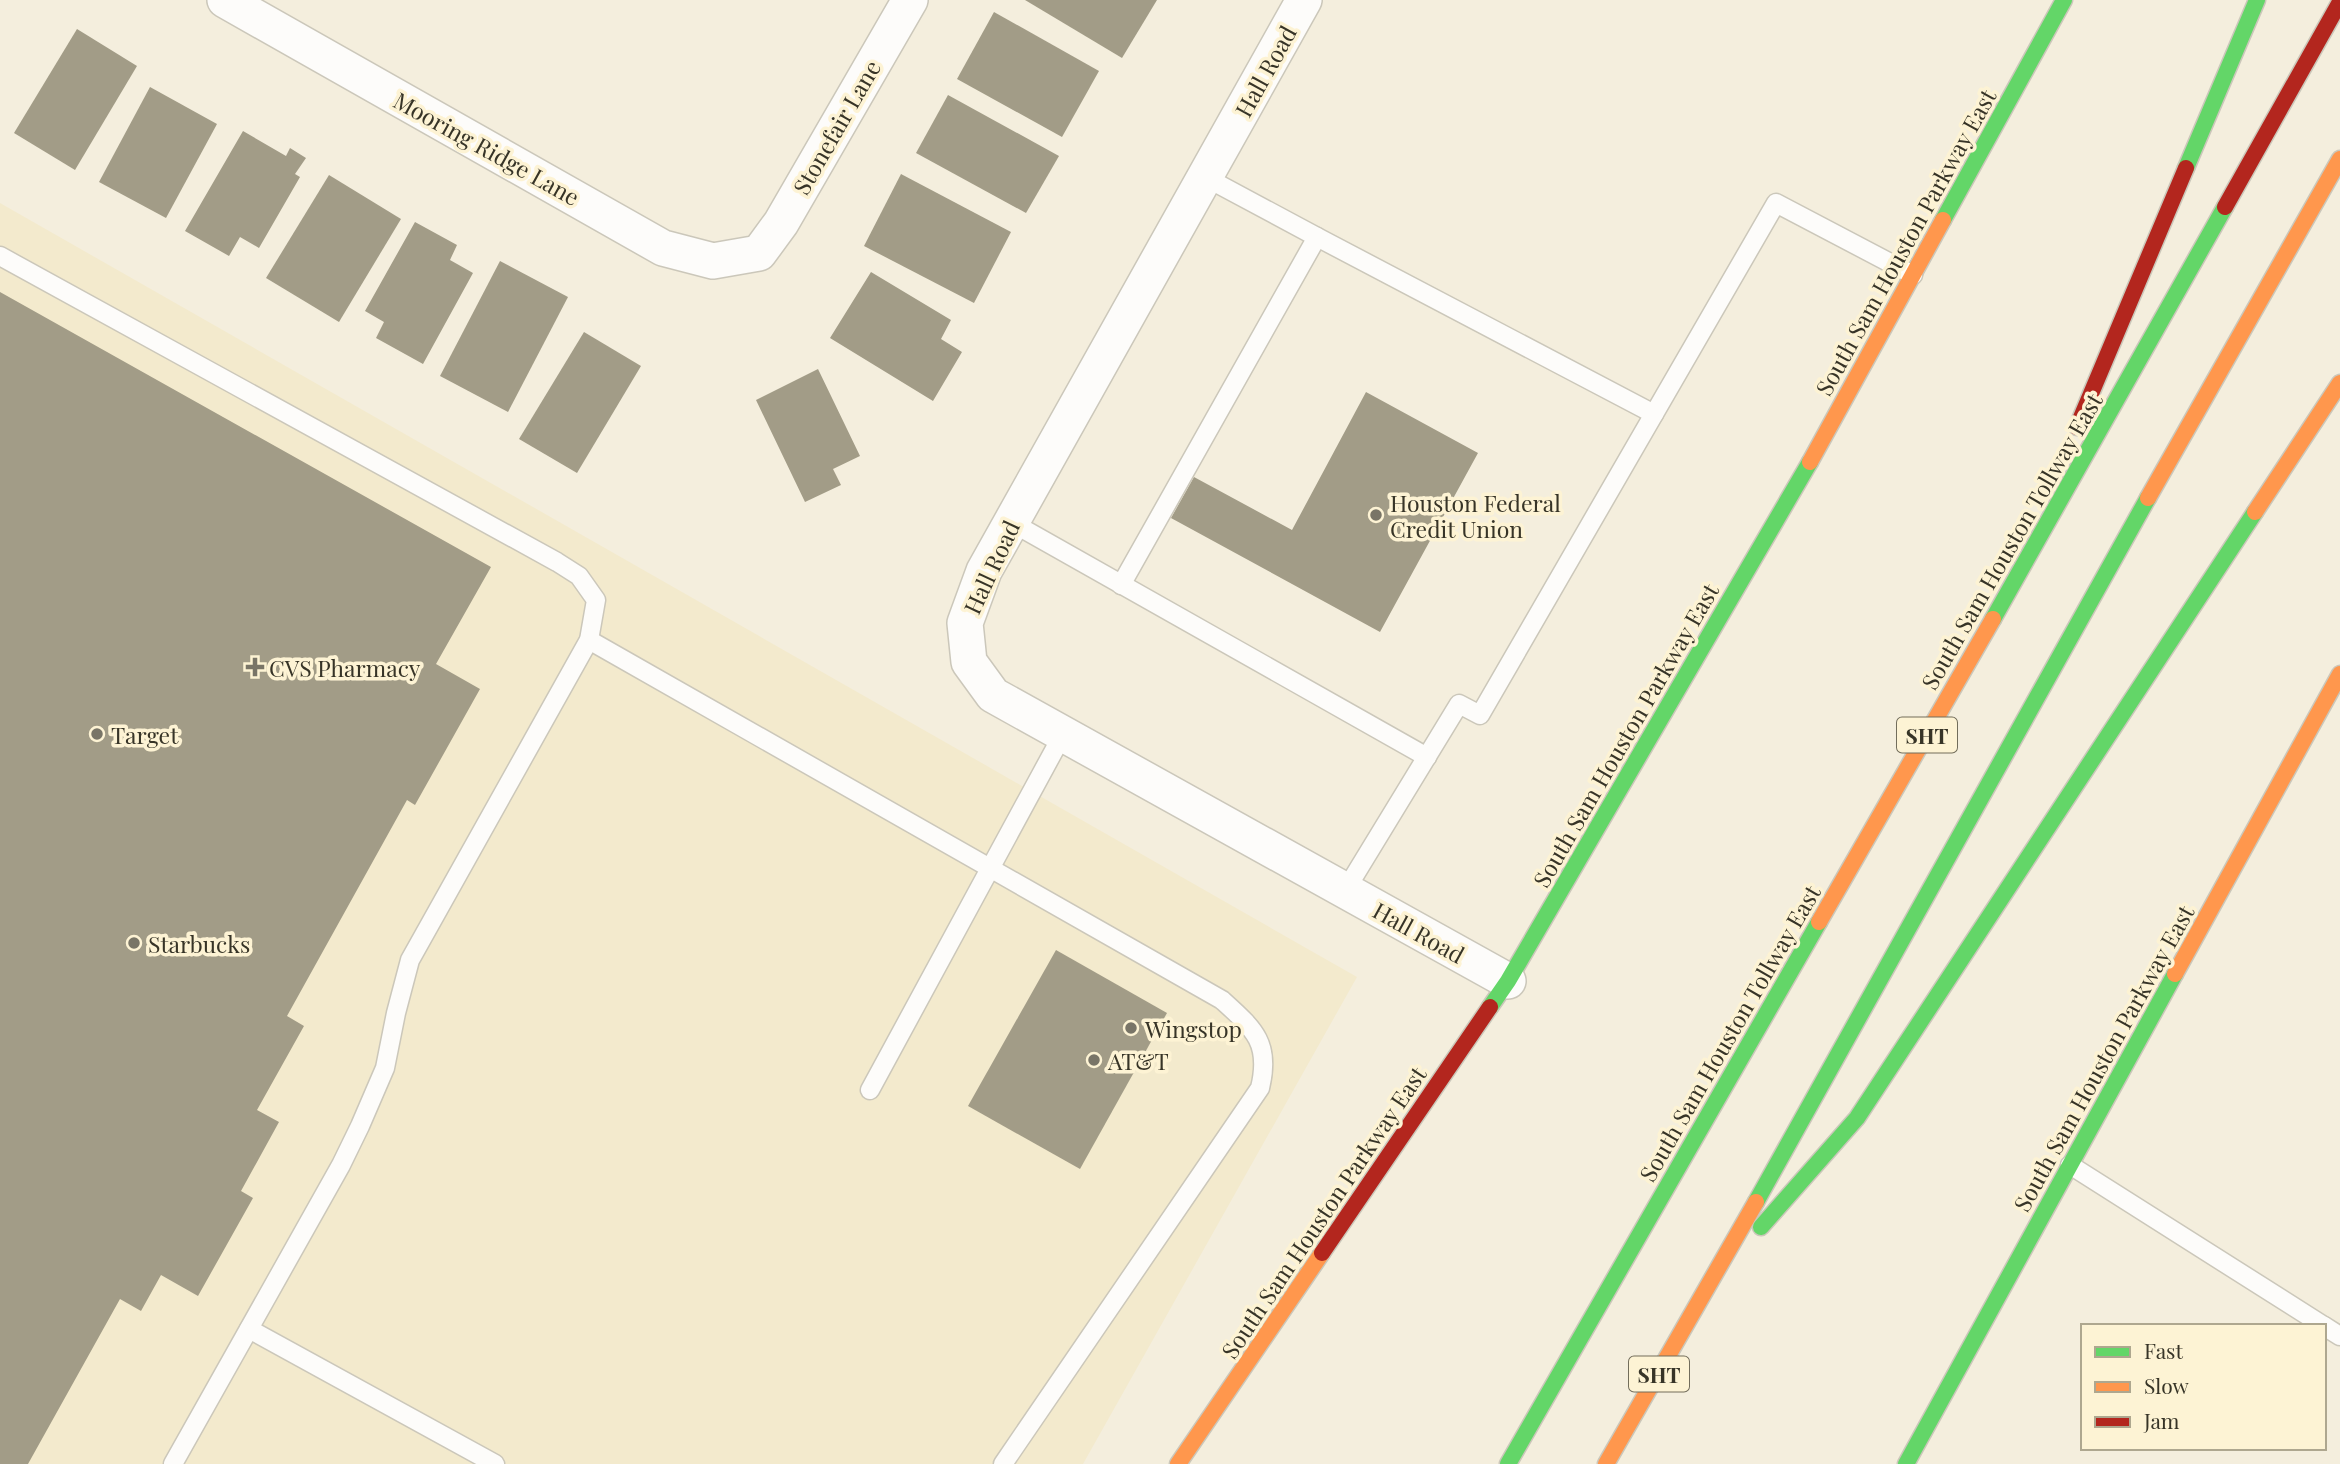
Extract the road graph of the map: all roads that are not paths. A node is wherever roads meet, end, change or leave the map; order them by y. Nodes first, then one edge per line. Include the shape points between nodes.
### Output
1 (225, 0) edge
2 (910, 0) edge
3 (1304, 0) edge
4 (2064, 0) edge
5 (2257, 0) edge
6 (2340, 2) edge
7 (2340, 159) edge
8 (1205, 177) junction
9 (1317, 237) junction
10 (760, 253) joint
11 (0, 256) edge
12 (1913, 275) junction
13 (2340, 383) edge
14 (1654, 414) junction
15 (2070, 445) dead end
16 (2059, 470) dead end
17 (1011, 522) junction
18 (1121, 585) junction
19 (2006, 597) junction
20 (589, 640) junction
21 (2340, 674) edge
22 (1063, 734) junction
23 (1427, 757) junction
24 (990, 868) junction
25 (1345, 891) junction
26 (1508, 981) junction
27 (870, 1090) dead end
28 (2070, 1165) junction
29 (1711, 1284) junction
30 (2321, 1324) edge
31 (249, 1329) junction
32 (173, 1464) edge
33 (495, 1464) edge
34 (1003, 1464) edge
35 (1178, 1464) edge
36 (1508, 1464) edge
37 (1606, 1464) edge
38 (1906, 1464) edge

1 - 10 street, Mooring Ridge Lane via 663,247 713,261
2 - 10 street, Stonefair Lane
3 - 8 street, Hall Road
4 - 12 main road, South Sam Houston Parkway East
5 - 15 main road
6 - 19 main road, South Sam Houston Tollway East / SHT
7 - 29 main road, SHT
8 - 9 lane
8 - 17 street, Hall Road
9 - 14 lane
9 - 18 lane
11 - 20 lane via 579,576 596,600
12 - 14 lane via 1776,203
12 - 26 main road, South Sam Houston Parkway East via 1815,453
13 - 29 main road via 1857,1118
14 - 23 lane via 1480,715 1459,704
16 - 19 main road
17 - 18 lane
17 - 22 street, Hall Road via 984,570 965,623 969,662 993,695
18 - 23 lane
19 - 36 main road, South Sam Houston Tollway East / SHT
20 - 24 lane
20 - 31 lane via 410,960 384,1068 360,1126
21 - 28 main road, South Sam Houston Parkway East
22 - 24 lane
22 - 25 street, Hall Road
23 - 25 lane
24 - 27 lane
24 - 34 lane via 1222,1000 1246,1022 1262,1046 1265,1068 1260,1088
25 - 26 street, Hall Road
26 - 35 main road, South Sam Houston Parkway East
28 - 30 lane
28 - 38 main road, South Sam Houston Parkway East
29 - 37 main road, SHT
31 - 32 lane
31 - 33 lane

